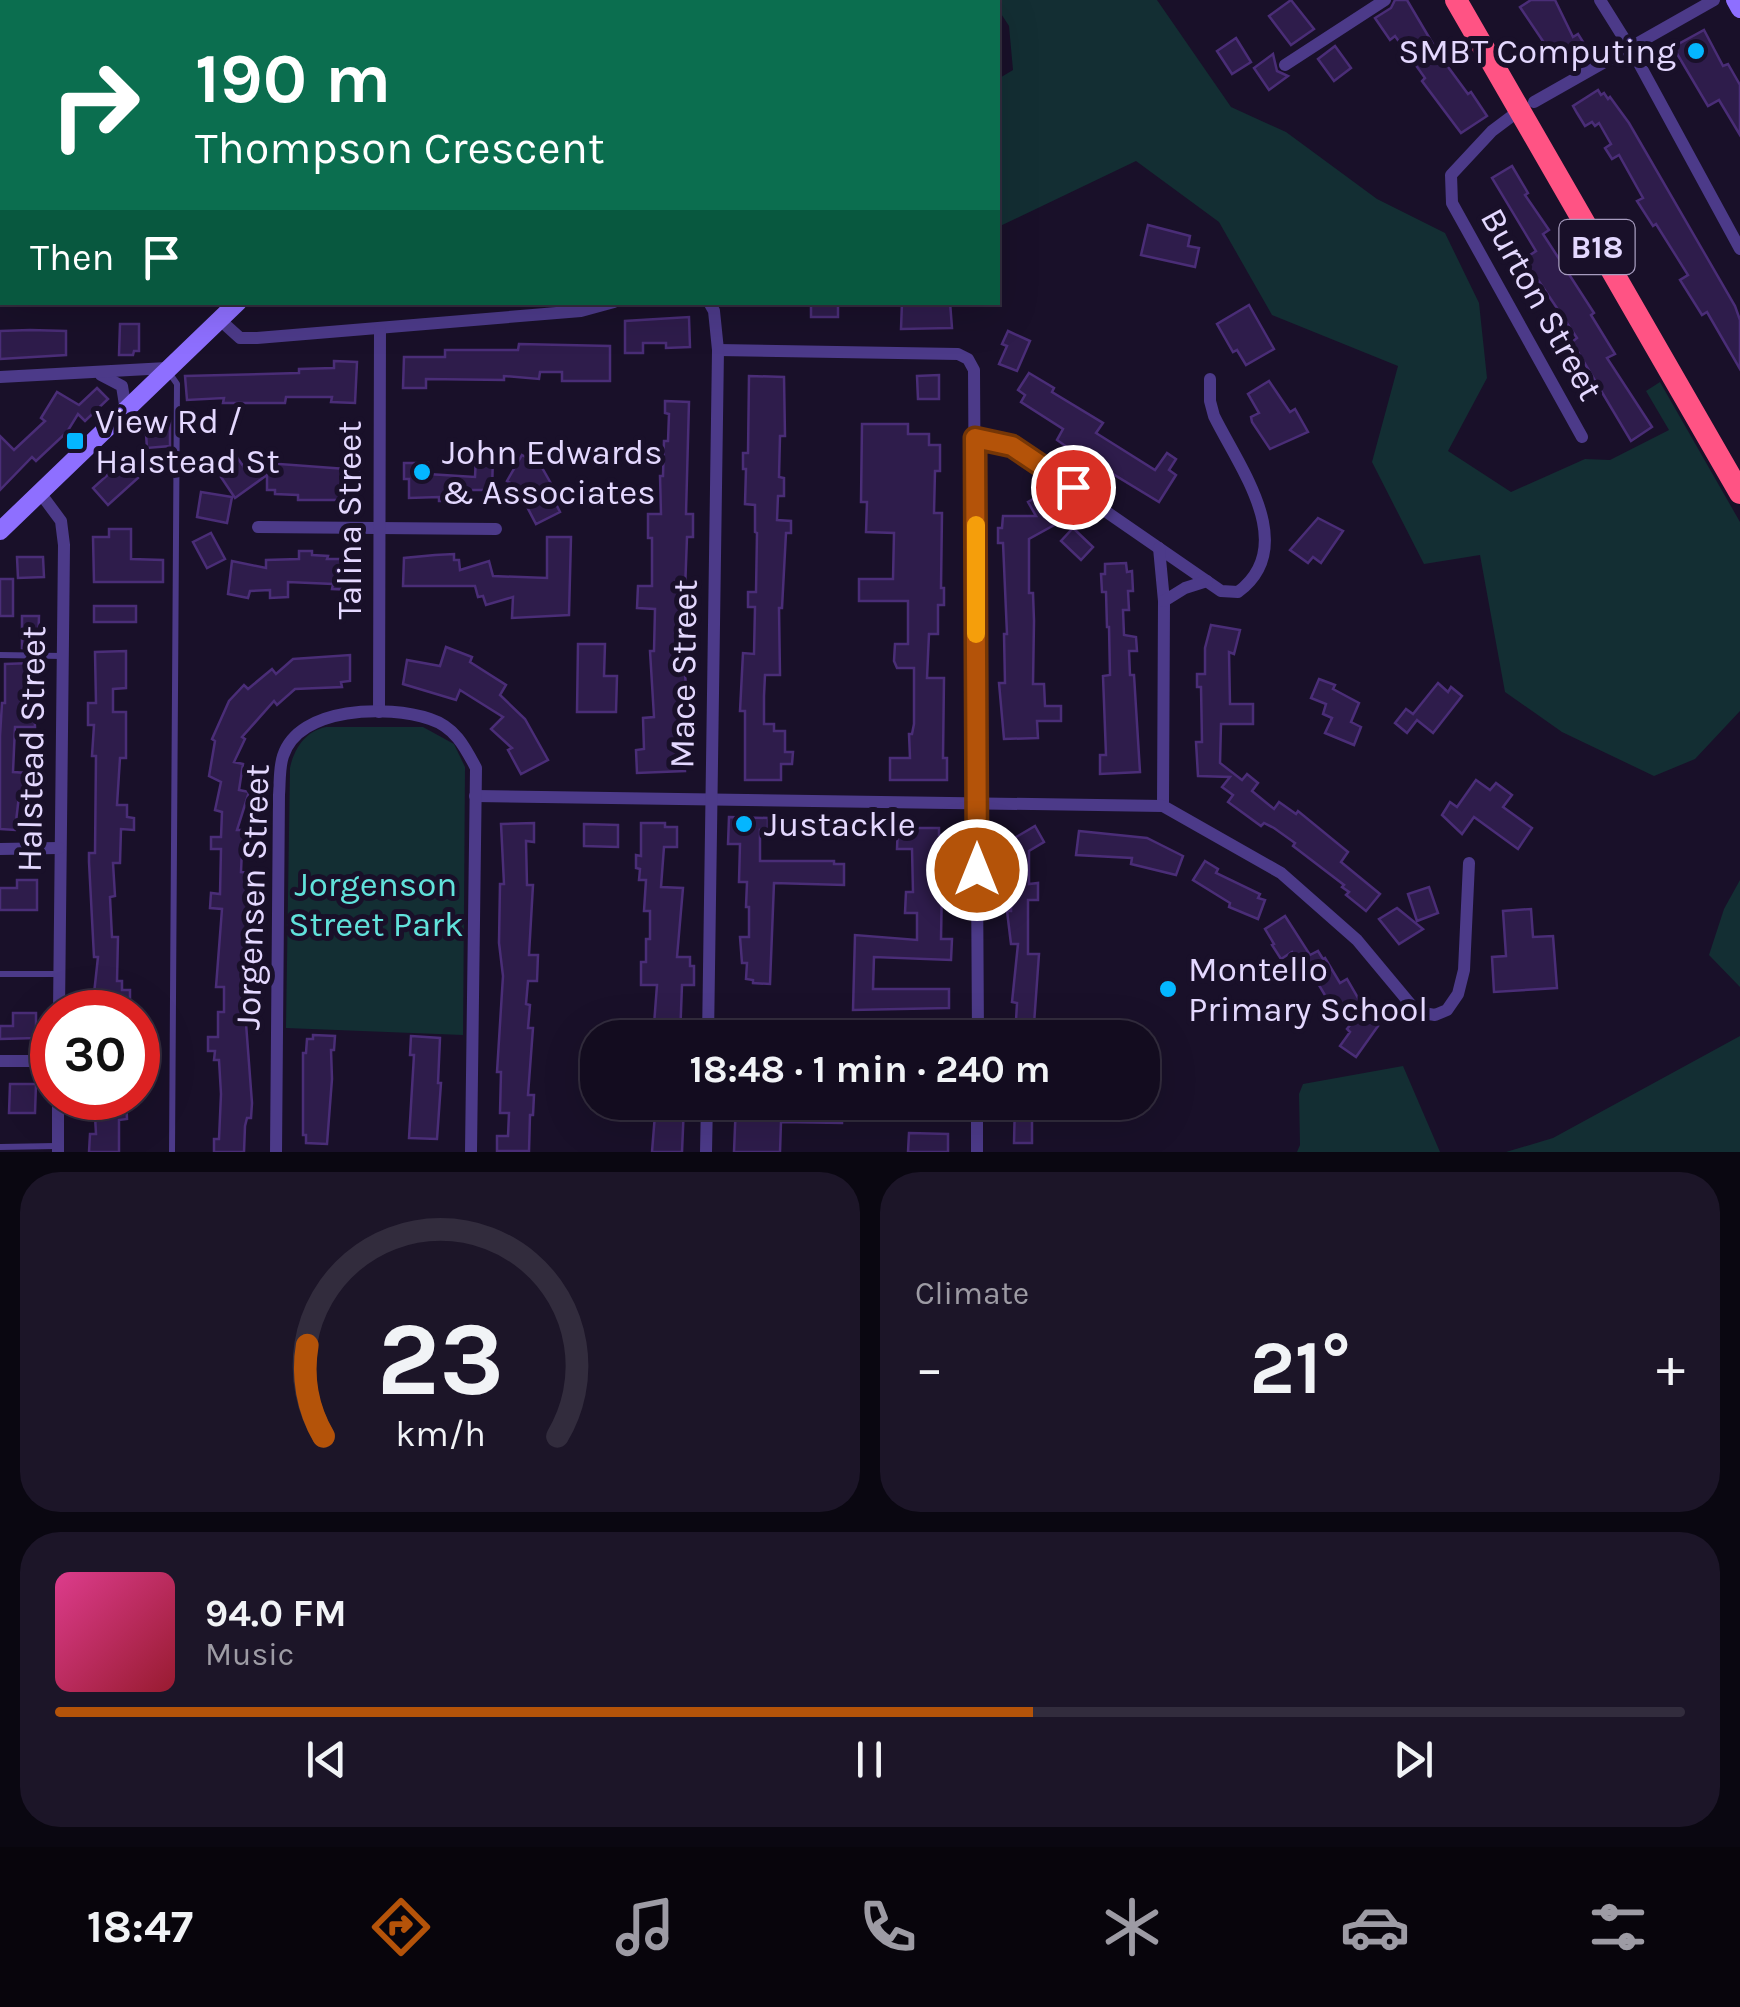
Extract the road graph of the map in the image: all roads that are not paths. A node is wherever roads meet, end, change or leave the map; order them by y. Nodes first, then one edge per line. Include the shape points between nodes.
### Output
1 (699, 0) edge
2 (738, 0) edge
3 (1385, 0) edge
4 (1456, 0) edge
5 (1600, 0) edge
6 (1714, 0) edge
7 (1735, 0) edge
8 (1740, 9) edge
9 (1629, 48) junction
10 (1284, 66) dead end
11 (1527, 106) junction
12 (1740, 249) edge
13 (235, 305) edge
14 (604, 305) edge
15 (712, 307) edge
16 (219, 319) junction
17 (380, 329) junction
18 (718, 350) junction
19 (167, 368) junction
20 (99, 374) junction
21 (0, 377) edge
22 (1210, 379) dead end
23 (126, 411) junction
24 (1582, 437) dead end
25 (975, 438) junction
26 (1740, 492) edge
27 (40, 494) junction
28 (258, 527) dead end
29 (379, 527) junction
30 (496, 528) dead end
31 (0, 531) edge
32 (1158, 548) junction
33 (1207, 581) junction
34 (1164, 601) junction
35 (0, 655) edge
36 (63, 656) junction
37 (379, 712) junction
38 (475, 796) junction
39 (710, 801) junction
40 (976, 802) junction
41 (1163, 806) junction
42 (59, 848) junction
43 (0, 849) edge
44 (1468, 863) dead end
45 (0, 974) edge
46 (60, 974) junction
47 (60, 990) edge
48 (708, 1020) edge
49 (978, 1020) edge
50 (0, 1061) edge
51 (30, 1061) edge
52 (58, 1120) edge
53 (707, 1120) edge
54 (977, 1120) edge
55 (0, 1146) edge
56 (58, 1149) edge
57 (172, 1152) edge
58 (276, 1152) edge
59 (471, 1152) edge
60 (706, 1152) edge
61 (977, 1152) edge

1 - 2 street
3 - 10 street
4 - 11 highway, B18
5 - 9 street
6 - 9 street, Burton Street
7 - 8 street
9 - 11 street, Burton Street
9 - 12 street
11 - 24 street, Burton Street via 1492,131 1451,175 1452,203
11 - 26 highway, B18 via 1669,374
13 - 16 street
14 - 17 street
15 - 18 street, Mace Street
16 - 17 street via 240,338
16 - 19 street
17 - 29 street, Talina Street
18 - 25 street via 958,354 974,370
18 - 39 street, Mace Street
19 - 20 street
19 - 23 street
19 - 57 lane via 177,384
20 - 21 street
20 - 23 street via 122,386
22 - 33 street via 1214,416 1266,527 1260,568 1248,584 1238,592
23 - 27 street
25 - 32 street via 1012,446
25 - 40 street
27 - 31 street
27 - 36 street, Halstead Street via 61,520
28 - 29 street
29 - 30 street
29 - 37 street, Talina Street
32 - 33 street
32 - 34 street
33 - 34 street
34 - 41 street
35 - 36 lane
36 - 42 street, Halstead Street
37 - 38 street, Jorgensen Street via 431,719 461,738 476,768
37 - 58 street, Jorgensen Street via 338,713 305,727 283,754
38 - 39 street
38 - 59 street, Jorgensen Street
39 - 40 street
39 - 48 street, Mace Street
40 - 41 street
40 - 49 street
41 - 44 street via 1281,872 1356,940 1418,1012 1435,1015 1458,994
42 - 43 street
42 - 46 street, Halstead Street
45 - 46 lane
46 - 47 street, Halstead Street
50 - 51 street
52 - 56 street
53 - 60 street
54 - 61 street
55 - 56 lane

